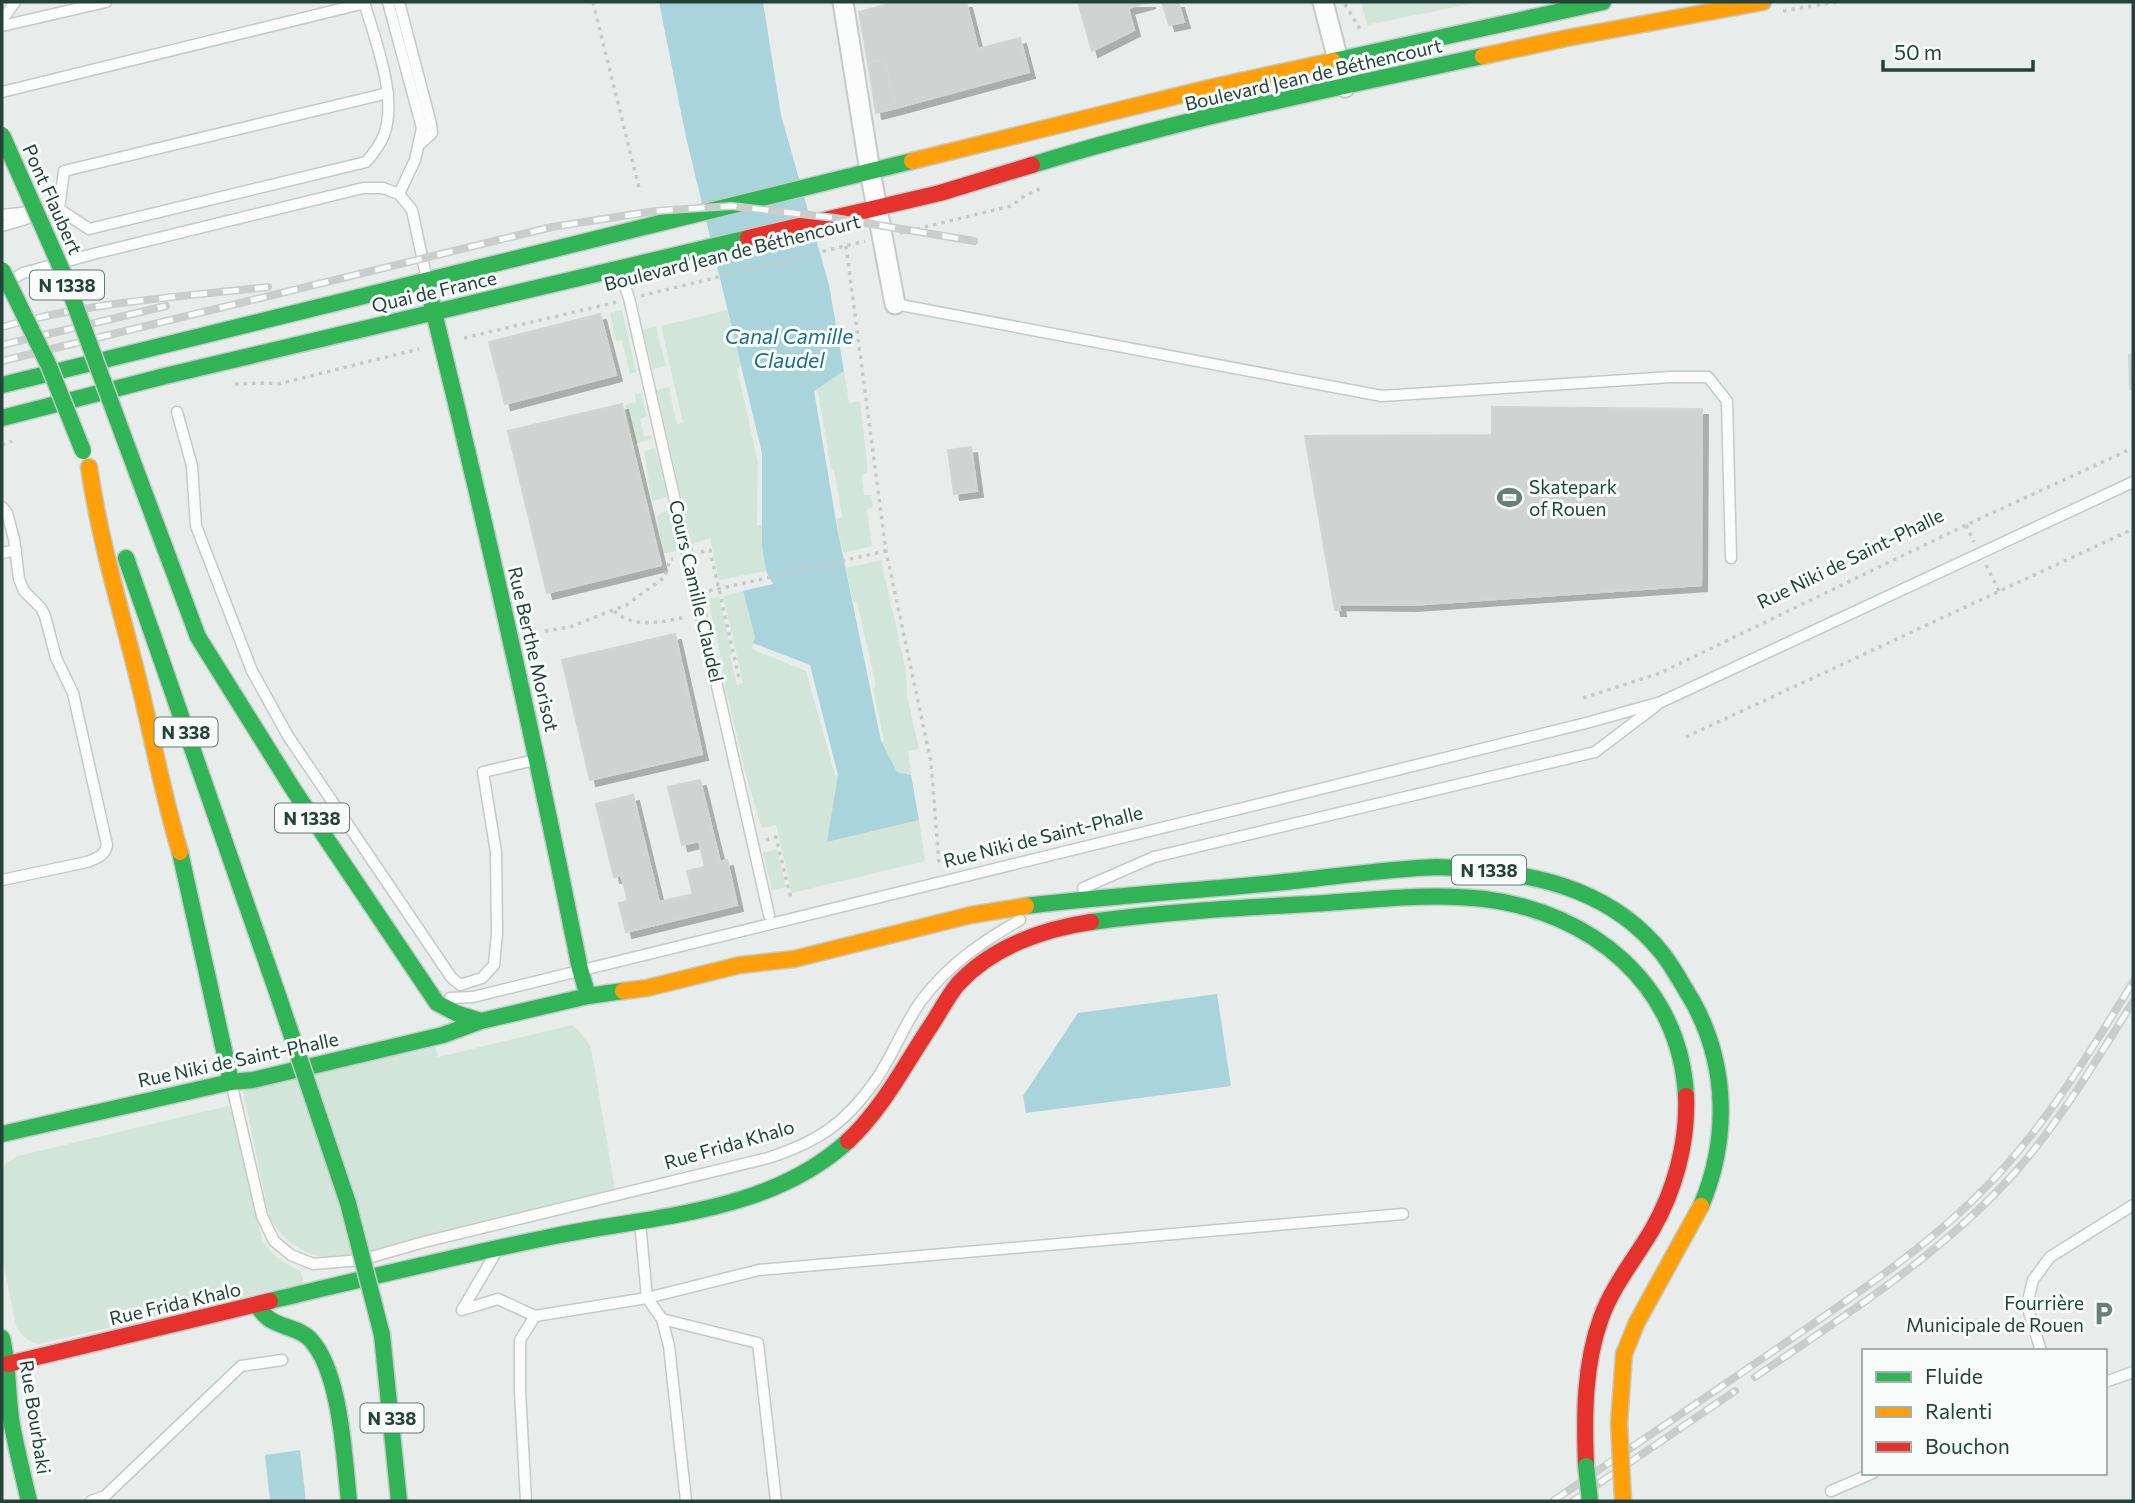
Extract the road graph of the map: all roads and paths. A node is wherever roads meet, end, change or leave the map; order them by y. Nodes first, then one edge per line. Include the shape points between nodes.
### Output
1 (15, 2) edge
2 (106, 2) edge
3 (364, 2) edge
4 (388, 2) edge
5 (399, 2) edge
6 (593, 2) edge
7 (843, 2) edge
8 (1323, 2) edge
9 (1344, 2) edge
10 (1603, 2) edge
11 (1763, 2) edge
12 (2, 20) edge
13 (2, 26) edge
14 (1373, 28) dead end
15 (1338, 59) junction
16 (1345, 87) junction
17 (2, 92) edge
18 (388, 93) junction
19 (2, 135) edge
20 (420, 144) junction
21 (870, 172) junction
22 (640, 191) dead end
23 (399, 194) junction
24 (1011, 206) dead end
25 (877, 208) junction
26 (59, 209) junction
27 (2, 215) edge
28 (2, 226) edge
29 (882, 237) junction
30 (846, 246) junction
31 (618, 269) junction
32 (2, 270) edge
33 (427, 281) junction
34 (2, 285) edge
35 (629, 298) junction
36 (895, 304) joint
37 (434, 313) junction
38 (463, 339) dead end
39 (423, 348) dead end
40 (278, 384) dead end
41 (2, 385) edge
42 (177, 412) dead end
43 (2, 418) edge
44 (2133, 448) edge
45 (86, 459) junction
46 (2133, 482) edge
47 (2, 507) edge
48 (2133, 529) edge
49 (16, 550) junction
50 (710, 550) dead end
51 (886, 551) junction
52 (2, 553) edge
53 (1731, 558) dead end
54 (670, 559) dead end
55 (719, 588) junction
56 (697, 594) junction
57 (613, 611) junction
58 (672, 620) dead end
59 (545, 631) dead end
60 (740, 682) dead end
61 (1583, 698) dead end
62 (1661, 702) junction
63 (1686, 737) dead end
64 (538, 760) junction
65 (776, 837) dead end
66 (939, 864) dead end
67 (2, 880) edge
68 (791, 899) dead end
69 (1054, 903) junction
70 (769, 915) dead end
71 (580, 970) junction
72 (432, 996) junction
73 (588, 996) junction
74 (481, 1021) junction
75 (231, 1082) junction
76 (2, 1134) edge
77 (2133, 1205) edge
78 (1403, 1214) dead end
79 (640, 1222) junction
80 (499, 1248) junction
81 (647, 1298) junction
82 (256, 1305) junction
83 (536, 1316) junction
84 (662, 1319) junction
85 (2, 1338) edge
86 (2040, 1349) edge
87 (282, 1360) dead end
88 (8, 1364) junction
89 (2133, 1372) edge
90 (2107, 1381) edge
91 (7, 1426) edge
92 (1868, 1475) edge
93 (1831, 1491) dead end
94 (29, 1501) edge
95 (91, 1501) edge
96 (349, 1501) edge
97 (400, 1501) edge
98 (526, 1501) edge
99 (686, 1501) edge
100 (776, 1501) edge
101 (1590, 1501) edge
102 (1623, 1501) edge

1 - 12 lane
2 - 13 lane
3 - 17 lane
3 - 18 lane
4 - 20 lane via 422,128
5 - 20 lane via 431,124 432,133
6 - 22 path
7 - 21 street
8 - 15 street
9 - 14 path via 1360,29
10 - 15 main road, Boulevard Jean de Béthencourt
11 - 16 main road, Boulevard Jean de Béthencourt via 1567,38
15 - 16 street
15 - 21 main road, Boulevard Jean de Béthencourt
16 - 25 main road, Boulevard Jean de Béthencourt via 1089,147
18 - 26 lane via 64,171
18 - 26 lane via 384,135 366,162 89,229
19 - 72 main road, Pont Flaubert / N 1338, bridge via 64,275 198,637
20 - 23 lane
21 - 25 street
21 - 33 main road, Quai de France
23 - 33 lane via 411,210
23 - 34 lane via 363,188 97,253 23,273
24 - 29 path, Boulevard Jean de Béthencourt
25 - 29 street
25 - 31 main road, Quai de France
26 - 27 lane
26 - 28 lane
29 - 30 path, Boulevard Jean de Béthencourt
29 - 36 street
30 - 35 path, Boulevard Jean de Béthencourt
30 - 51 path
31 - 35 lane, Cours Camille Claudel
31 - 37 main road, Quai de France
32 - 45 main road, N 1338, bridge via 49,366
33 - 37 main road, Rue Berthe Morisot
33 - 41 main road, Quai de France
35 - 38 path, Boulevard Jean de Béthencourt
35 - 56 lane, Cours Camille Claudel
36 - 53 lane via 1382,396 1708,377 1727,401
37 - 43 main road, Quai de France
37 - 64 main road, Rue Berthe Morisot
39 - 40 path
42 - 64 lane via 192,466 196,526 252,671 288,736 460,985 482,978 494,965 496,852 483,772
44 - 61 path, Rue Niki de Saint-Phalle via 1660,673
45 - 75 main road via 97,522 185,866
45 - 97 main road, N 338, bridge via 119,538 348,1203 382,1335
46 - 62 lane, Rue Niki de Saint-Phalle
47 - 49 lane
48 - 63 path
49 - 52 lane
49 - 67 lane via 19,579 45,616 56,658 73,693 107,845 99,858
50 - 55 path
51 - 55 path
51 - 66 path via 931,762
54 - 57 path via 665,577
55 - 56 path
55 - 60 path
56 - 70 lane, Cours Camille Claudel
57 - 58 path via 631,622
57 - 59 path
62 - 69 lane, Rue Niki de Saint-Phalle via 1595,752 1154,857
62 - 71 lane, Rue Niki de Saint-Phalle
64 - 71 main road, Rue Berthe Morisot
65 - 68 path
69 - 73 main road, N 1338 via 971,915 794,959 740,965 647,988
69 - 75 lane, Rue Frida Khalo via 978,944 949,968 920,1003 876,1081 822,1136 797,1149 361,1260 313,1264 290,1255 274,1241 262,1216
69 - 102 main road, N 1338, bridge via 1439,867 1516,873 1596,899 1628,920 1661,952 1702,1019 1722,1096 1721,1134 1706,1193 1623,1354 1619,1423
71 - 72 lane, Rue Niki de Saint-Phalle via 473,997
71 - 73 main road, Rue Berthe Morisot
72 - 74 main road, N 1338 via 449,1012
73 - 74 main road, N 1338
74 - 75 main road, Rue Niki de Saint-Phalle via 443,1035
75 - 76 main road, Rue Niki de Saint-Phalle
77 - 86 lane via 2050,1257 2033,1280 2027,1311
78 - 81 lane via 759,1270
79 - 80 main road, Rue Frida Khalo
79 - 81 lane
79 - 101 main road, Rue Frida Khalo / N 1338, bridge via 748,1198 817,1167 851,1139 879,1107 959,983 1023,939 1109,920 1238,908 1437,897 1529,908 1588,933 1639,975 1660,1003 1682,1061 1685,1118 1675,1178 1659,1217 1602,1313 1590,1351 1585,1446
80 - 82 main road, Rue Frida Khalo
80 - 83 lane via 462,1310 498,1299
81 - 83 lane
81 - 84 lane
82 - 88 main road, Rue Frida Khalo
82 - 96 main road via 270,1320 309,1338 320,1351 341,1437
83 - 98 lane via 520,1340
84 - 99 lane
84 - 100 lane via 758,1343
85 - 88 main road, Rue Bourbaki
87 - 95 lane via 241,1366 104,1496
88 - 91 main road, Rue Bourbaki
89 - 90 lane
91 - 94 main road, Rue Bourbaki
92 - 93 lane

